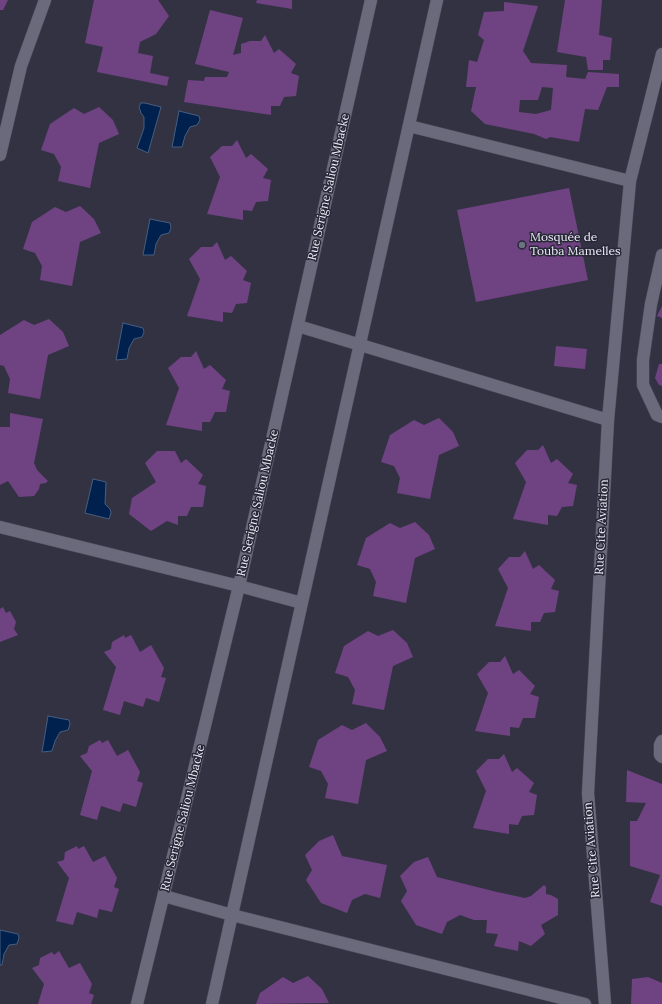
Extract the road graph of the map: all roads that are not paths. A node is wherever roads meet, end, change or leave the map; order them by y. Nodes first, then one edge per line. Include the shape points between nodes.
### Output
1 (45, 0) edge
2 (371, 0) edge
3 (437, 0) edge
4 (662, 54) edge
5 (409, 126) junction
6 (0, 155) edge
7 (630, 181) junction
8 (662, 256) edge
9 (298, 326) junction
10 (360, 346) junction
11 (662, 417) edge
12 (608, 420) junction
13 (0, 527) edge
14 (239, 586) junction
15 (302, 603) junction
16 (662, 741) edge
17 (662, 757) edge
18 (164, 896) junction
19 (232, 915) junction
20 (137, 1004) edge
21 (212, 1004) edge
22 (585, 1004) edge
23 (605, 1004) edge

1 - 6 street via 21,66
2 - 9 street, Rue Serigne Saliou Mbacke
3 - 5 street
4 - 7 street, Rue Cite Aviation
5 - 7 street
5 - 10 street
7 - 12 street, Rue Cite Aviation
8 - 11 street via 651,304 643,360 643,384 657,415
9 - 10 street
9 - 14 street, Rue Serigne Saliou Mbacke
10 - 12 street
10 - 15 street
12 - 23 street, Rue Cite Aviation via 588,793
13 - 14 street
14 - 15 street
14 - 18 street, Rue Serigne Saliou Mbacke
15 - 19 street
16 - 17 street
18 - 19 street
18 - 20 street, Rue Serigne Saliou Mbacke
19 - 21 street
19 - 22 street

